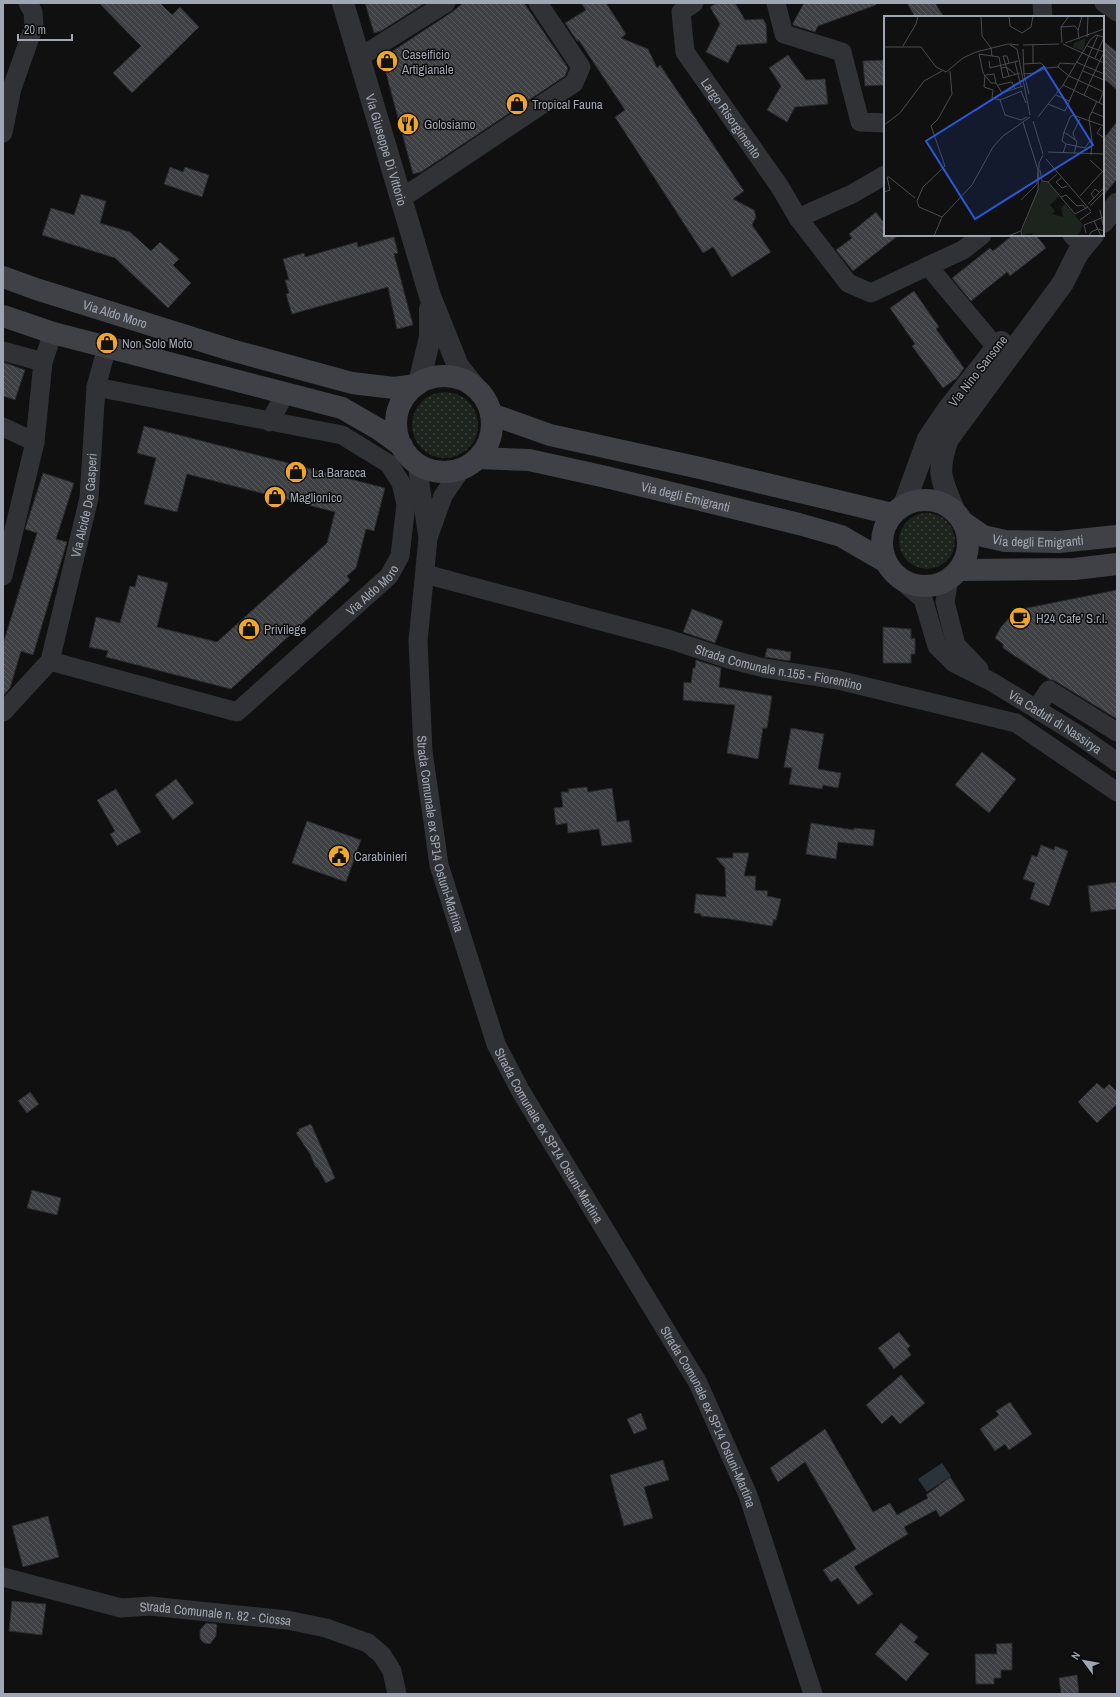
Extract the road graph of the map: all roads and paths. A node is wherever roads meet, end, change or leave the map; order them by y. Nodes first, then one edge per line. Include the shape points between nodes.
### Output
1 (28, 3) edge
2 (343, 3) edge
3 (446, 3) edge
4 (538, 3) edge
5 (776, 3) edge
6 (1042, 3) edge
7 (1104, 3) edge
8 (687, 8) edge
9 (1117, 12) edge
10 (1043, 16) edge
11 (360, 57) junction
12 (884, 123) edge
13 (3, 133) edge
14 (884, 176) edge
15 (402, 198) junction
16 (1117, 204) edge
17 (798, 218) junction
18 (1104, 221) edge
19 (981, 236) edge
20 (1082, 242) edge
21 (928, 266) junction
22 (3, 277) edge
23 (430, 296) junction
24 (3, 316) edge
25 (53, 333) junction
26 (107, 348) junction
27 (3, 351) edge
28 (1001, 353) junction
29 (43, 362) junction
30 (417, 384) junction
31 (473, 385) junction
32 (96, 387) junction
33 (285, 393) junction
34 (491, 414) junction
35 (270, 422) junction
36 (3, 427) edge
37 (35, 442) junction
38 (402, 446) junction
39 (470, 463) junction
40 (417, 464) junction
41 (898, 510) junction
42 (958, 516) junction
43 (1117, 536) edge
44 (428, 538) junction
45 (1117, 564) edge
46 (890, 568) junction
47 (425, 574) junction
48 (954, 574) junction
49 (3, 576) edge
50 (50, 661) junction
51 (992, 682) junction
52 (1036, 709) junction
53 (3, 712) edge
54 (1117, 732) edge
55 (1117, 762) edge
56 (1117, 792) edge
57 (3, 1577) edge
58 (397, 1694) edge
59 (813, 1694) edge

1 - 13 street via 33,12 34,26 12,88
2 - 11 street, Via Giuseppe Di Vittorio
3 - 11 street
4 - 15 street via 581,68 574,83
5 - 12 street via 784,34 842,52 860,122
6 - 10 street
7 - 9 street
8 - 17 street, Largo Risorgimento via 685,52 780,187
11 - 15 street, Via Giuseppe Di Vittorio
14 - 17 street via 852,194
15 - 23 street, Via Giuseppe Di Vittorio
16 - 18 street
17 - 21 street, Largo Risorgimento via 848,283 871,293
19 - 21 street, Largo Risorgimento via 963,250
20 - 28 street, Via Nino Sansone via 1053,273
21 - 28 street
22 - 30 main road, Via Aldo Moro via 231,350 344,381 394,388
23 - 30 street, Via Giuseppe Di Vittorio via 430,337
23 - 31 street, Via Giuseppe Di Vittorio via 458,366
24 - 25 main road
25 - 26 main road
25 - 29 street
26 - 32 street, Via Alcide De Gasperi
26 - 33 main road
27 - 29 street
28 - 41 street, Via Nino Sansone via 949,408 928,439
28 - 42 street, Via Nino Sansone via 948,439 941,458 941,478
29 - 37 street
30 - 31 main road via 432,377 446,376
30 - 38 main road via 399,407 396,420 397,434
31 - 34 main road via 488,403
32 - 35 street, Via Aldo Moro
32 - 50 street, Via Alcide De Gasperi via 89,498
33 - 35 street
33 - 38 main road via 342,408
34 - 39 main road via 492,430 487,445
34 - 41 main road, Via degli Emigranti via 550,434
35 - 50 street, Via Aldo Moro via 342,435 389,464 401,483 406,504 400,556 389,576 237,712
36 - 37 street
37 - 49 street
38 - 40 main road
39 - 40 main road via 447,472
39 - 44 street, Strada Comunale ex SP14 Ostuni-Martina via 444,496
39 - 46 main road, Via degli Emigranti via 529,460 799,524 841,536
40 - 44 street, Strada Comunale ex SP14 Ostuni-Martina
41 - 42 main road, Via degli Emigranti via 916,500 929,499 942,503
41 - 46 main road via 885,525 882,537 882,550
42 - 43 main road, Via degli Emigranti via 983,536 1005,541 1059,542
42 - 48 main road via 968,534 968,546 966,559
44 - 47 street, Strada Comunale ex SP14 Ostuni-Martina
45 - 48 main road, Via degli Emigranti via 1075,569
46 - 48 main road, Via degli Emigranti via 907,583 921,587 936,585
46 - 51 street, Via Caduti di Nassirya via 923,600 937,646 954,663
47 - 56 street, Strada Comunale n.155 - Fiorentino via 668,639 764,668 838,680 1016,723
47 - 59 street, Strada Comunale ex SP14 Ostuni-Martina via 418,641 424,751 439,865 496,1044 520,1090 698,1383 748,1495
48 - 51 street, Via Caduti di Nassirya via 945,602 956,645
50 - 53 street
51 - 52 street, Via Caduti di Nassirya
52 - 54 street via 1049,690
52 - 55 street, Via Caduti di Nassirya
57 - 58 street, Strada Comunale n. 82 - Ciossa via 121,1608 152,1606 287,1620 326,1628 368,1643 382,1655 392,1671

